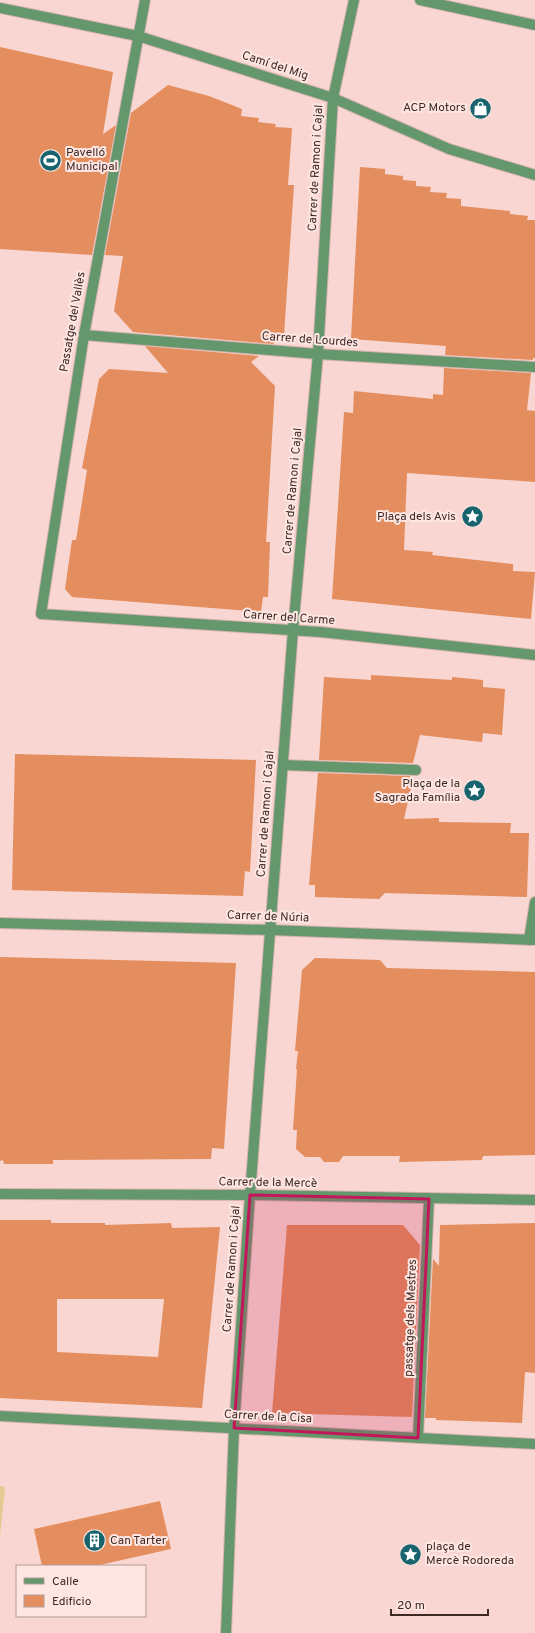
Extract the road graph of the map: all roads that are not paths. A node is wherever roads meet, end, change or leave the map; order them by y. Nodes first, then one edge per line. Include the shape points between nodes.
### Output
1 (145, 0) edge
2 (354, 0) edge
3 (420, 0) edge
4 (0, 8) edge
5 (535, 25) edge
6 (138, 36) junction
7 (333, 98) junction
8 (535, 175) edge
9 (84, 334) junction
10 (318, 354) junction
11 (535, 367) edge
12 (41, 614) joint
13 (293, 630) junction
14 (535, 655) edge
15 (283, 765) junction
16 (416, 770) dead end
17 (535, 902) edge
18 (0, 923) edge
19 (270, 930) junction
20 (532, 940) edge
21 (0, 1194) edge
22 (250, 1195) junction
23 (429, 1199) junction
24 (535, 1200) edge
25 (0, 1416) edge
26 (234, 1428) junction
27 (418, 1438) junction
28 (535, 1444) edge
29 (226, 1633) edge

1 - 6 street, Passatge del Vallès
2 - 7 street, Carrer de Ramon i Cajal
3 - 5 street
4 - 6 street, Camí del Mig
6 - 7 street, Camí del Mig
6 - 9 street, Passatge del Vallès
7 - 8 street, Camí del Mig via 449,149
7 - 10 street, Carrer de Ramon i Cajal
9 - 10 street, Carrer de Lourdes
9 - 12 street, Passatge del Vallès
10 - 11 street, Carrer de Lourdes
10 - 13 street, Carrer de Ramon i Cajal
12 - 13 street, Carrer del Carme
13 - 14 street, Carrer del Carme
13 - 15 street, Carrer de Ramon i Cajal
15 - 16 street
15 - 19 street, Carrer de Ramon i Cajal
17 - 20 street
18 - 19 street, Carrer de Núria
19 - 20 street, Carrer de Núria
19 - 22 street, Carrer de Ramon i Cajal
21 - 22 street, Carrer de la Mercè
22 - 23 street, Carrer de la Mercè
22 - 26 street, Carrer de Ramon i Cajal
23 - 24 street, Carrer de la Mercè
23 - 27 street, passatge dels Mestres
25 - 26 street, Carrer de la Cisa
26 - 27 street, Carrer de la Cisa
26 - 29 street, Carrer de Ramon i Cajal
27 - 28 street, Carrer de la Cisa

